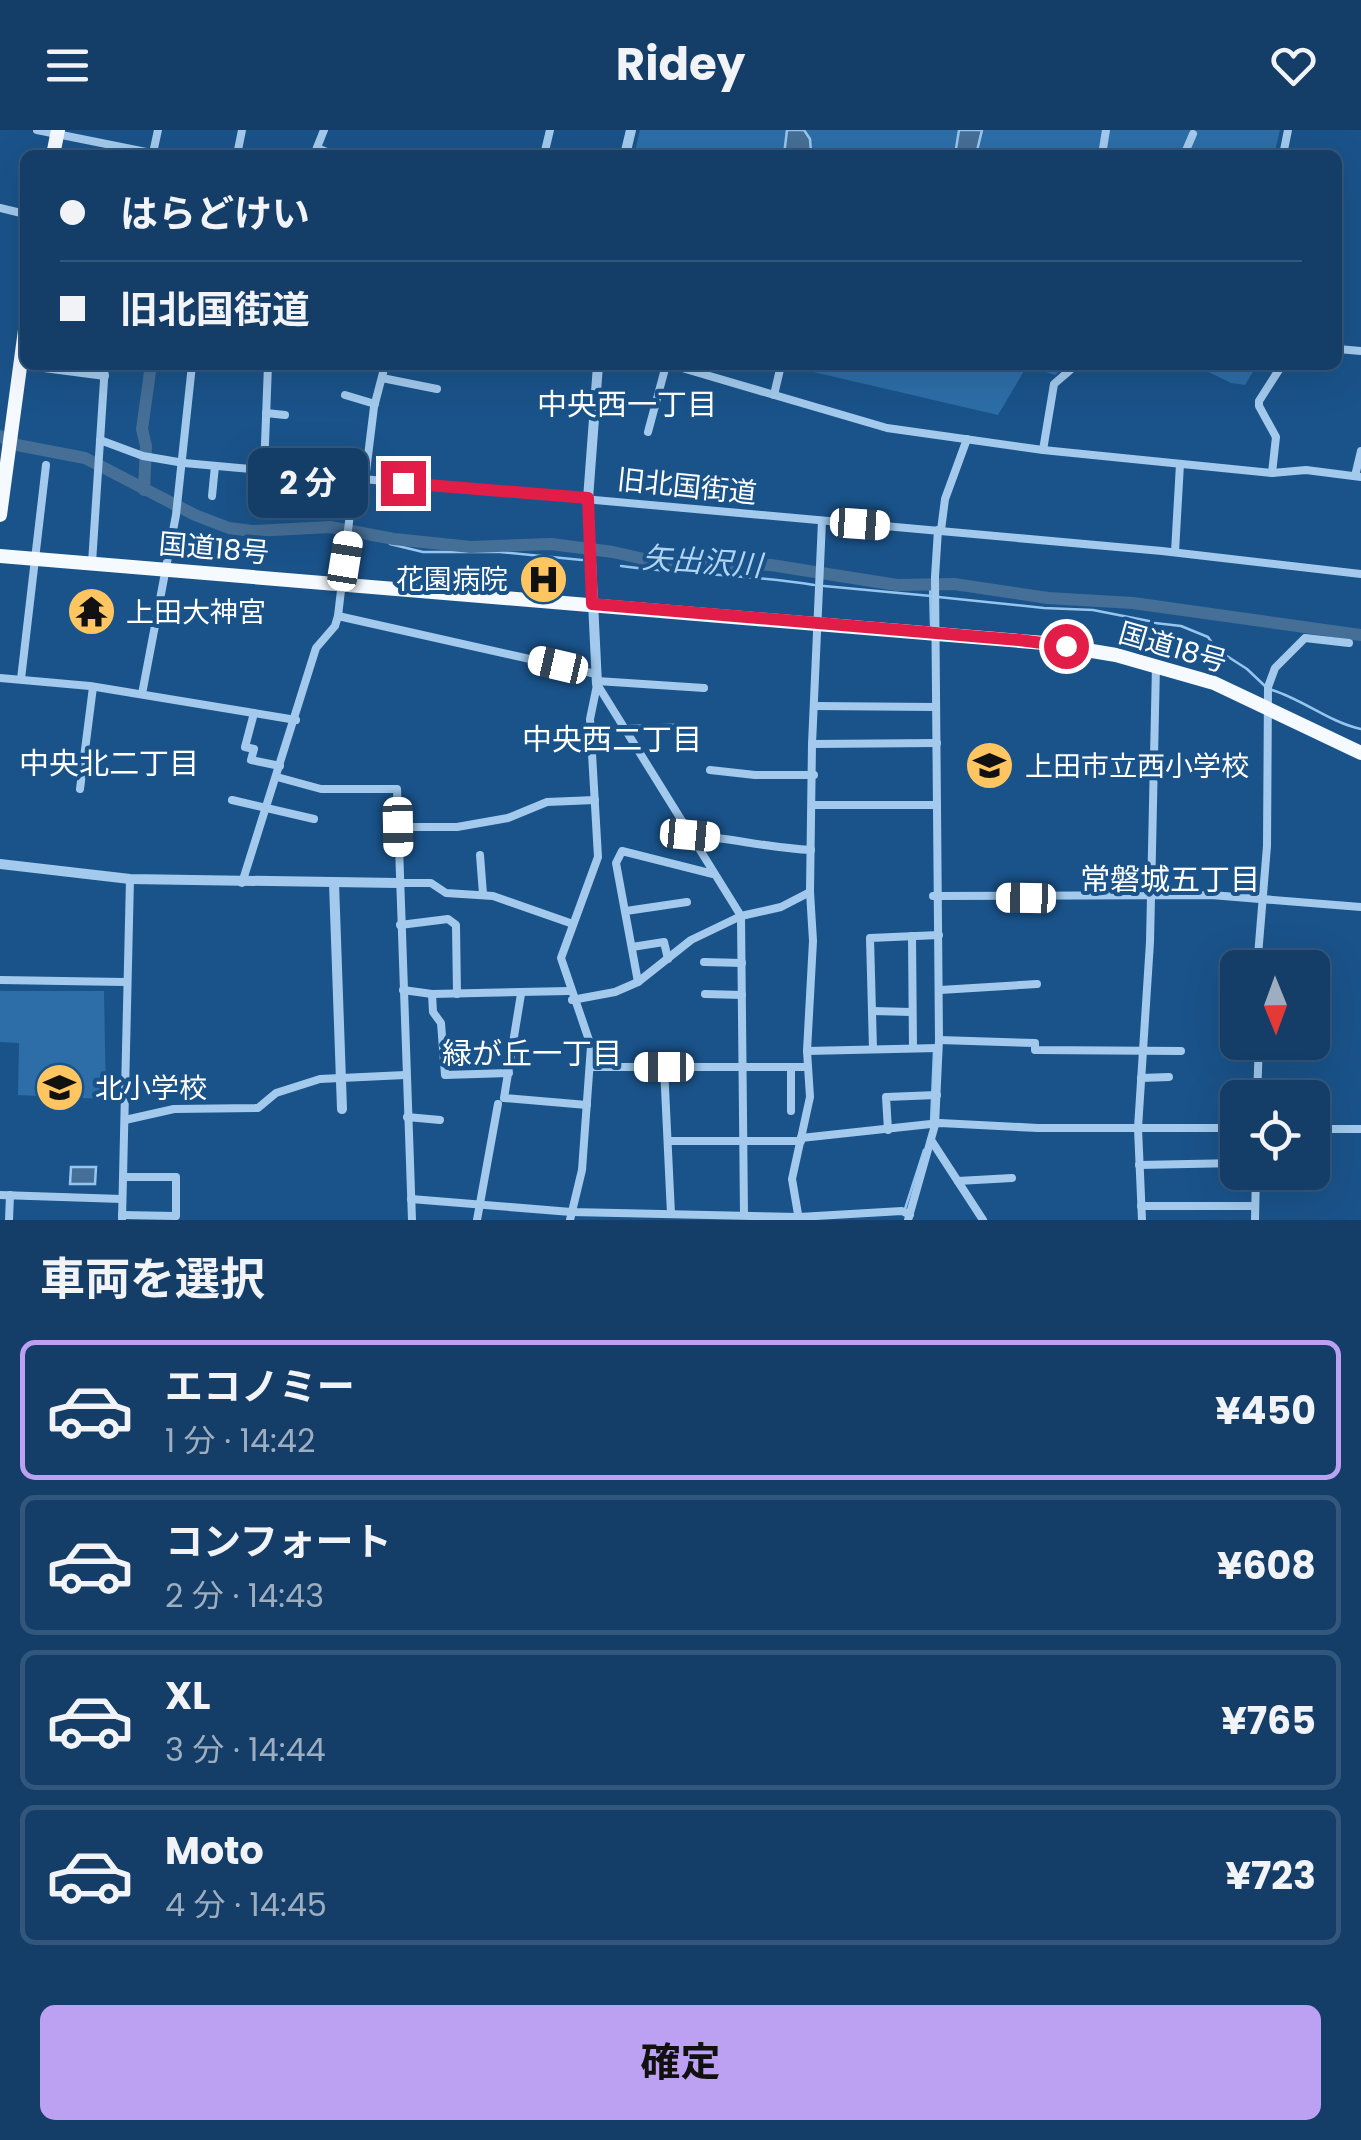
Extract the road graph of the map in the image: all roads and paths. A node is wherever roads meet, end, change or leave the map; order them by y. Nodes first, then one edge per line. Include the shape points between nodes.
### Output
1 (37, 130) edge
2 (55, 133) edge
3 (1193, 134) dead end
4 (138, 150) edge
5 (1186, 150) edge
6 (20, 370) edge
7 (59, 370) edge
8 (106, 370) edge
9 (192, 370) edge
10 (268, 370) edge
11 (384, 370) edge
12 (598, 370) edge
13 (667, 370) edge
14 (686, 370) edge
15 (780, 370) edge
16 (1070, 370) edge
17 (1279, 370) edge
18 (105, 376) junction
19 (382, 378) junction
20 (437, 388) dead end
21 (345, 394) dead end
22 (774, 395) junction
23 (374, 404) junction
24 (266, 413) junction
25 (285, 415) dead end
26 (648, 432) dead end
27 (100, 440) junction
28 (967, 440) junction
29 (1043, 450) junction
30 (1361, 451) edge
31 (184, 463) junction
32 (1180, 464) junction
33 (46, 465) dead end
34 (215, 466) junction
35 (264, 470) junction
36 (1272, 473) junction
37 (1358, 477) edge
38 (354, 478) junction
39 (366, 480) junction
40 (212, 496) dead end
41 (588, 498) junction
42 (0, 515) edge
43 (822, 522) junction
44 (940, 530) junction
45 (1174, 552) junction
46 (0, 556) edge
47 (35, 558) junction
48 (92, 562) junction
49 (166, 569) junction
50 (1361, 574) edge
51 (342, 583) junction
52 (592, 604) junction
53 (338, 616) junction
54 (816, 623) junction
55 (935, 633) junction
56 (1349, 642) dead end
57 (1156, 665) junction
58 (0, 678) edge
59 (21, 679) junction
60 (597, 680) junction
61 (93, 687) junction
62 (704, 688) dead end
63 (142, 694) junction
64 (814, 706) junction
65 (936, 707) junction
66 (1270, 708) junction
67 (254, 713) junction
68 (296, 720) junction
69 (694, 726) dead end
70 (626, 730) junction
71 (937, 743) junction
72 (812, 744) junction
73 (1361, 753) edge
74 (280, 766) junction
75 (710, 770) dead end
76 (814, 774) junction
77 (277, 777) junction
78 (80, 789) dead end
79 (232, 800) dead end
80 (595, 800) junction
81 (813, 805) junction
82 (937, 805) junction
83 (266, 810) junction
84 (314, 819) dead end
85 (398, 827) junction
86 (690, 835) junction
87 (810, 850) junction
88 (480, 855) dead end
89 (598, 856) junction
90 (616, 863) junction
91 (0, 864) edge
92 (713, 874) junction
93 (130, 879) junction
94 (398, 882) junction
95 (242, 883) junction
96 (334, 883) junction
97 (810, 892) junction
98 (483, 894) junction
99 (1151, 895) junction
100 (936, 896) junction
101 (687, 902) dead end
102 (1264, 902) junction
103 (1361, 907) edge
104 (626, 911) junction
105 (741, 916) junction
106 (573, 924) junction
107 (400, 925) junction
108 (939, 935) junction
109 (912, 936) junction
110 (632, 948) junction
111 (1259, 950) edge
112 (668, 959) junction
113 (704, 962) dead end
114 (742, 963) junction
115 (0, 980) edge
116 (125, 982) junction
117 (638, 982) junction
118 (1037, 984) dead end
119 (403, 990) junction
120 (940, 990) junction
121 (432, 994) junction
122 (457, 994) junction
123 (520, 994) junction
124 (705, 994) dead end
125 (571, 995) junction
126 (742, 995) junction
127 (872, 1011) junction
128 (912, 1012) junction
129 (939, 1044) junction
130 (912, 1048) junction
131 (873, 1049) junction
132 (807, 1051) junction
133 (1181, 1051) dead end
134 (1143, 1052) junction
135 (590, 1067) junction
136 (664, 1067) junction
137 (743, 1067) junction
138 (790, 1067) junction
139 (808, 1067) junction
140 (509, 1073) junction
141 (406, 1075) junction
142 (340, 1076) junction
143 (1168, 1077) dead end
144 (1141, 1078) junction
145 (936, 1095) junction
146 (498, 1104) dead end
147 (587, 1105) junction
148 (342, 1109) dead end
149 (792, 1112) dead end
150 (407, 1117) junction
151 (125, 1120) junction
152 (440, 1120) dead end
153 (935, 1125) junction
154 (1138, 1128) junction
155 (1220, 1128) edge
156 (1330, 1129) edge
157 (888, 1130) junction
158 (1361, 1130) edge
159 (801, 1139) junction
160 (932, 1140) junction
161 (668, 1141) junction
162 (744, 1141) junction
163 (1220, 1163) edge
164 (1139, 1165) junction
165 (123, 1176) junction
166 (1012, 1178) dead end
167 (958, 1180) junction
168 (1255, 1190) edge
169 (5, 1195) edge
170 (411, 1199) junction
171 (122, 1200) junction
172 (478, 1204) junction
173 (1140, 1206) junction
174 (1254, 1206) junction
175 (520, 1208) junction
176 (671, 1214) junction
177 (571, 1216) edge
178 (744, 1216) junction
179 (886, 1216) edge
180 (654, 1217) edge
181 (711, 1217) edge
182 (122, 1218) edge
183 (799, 1218) edge
184 (910, 1218) edge
185 (9, 1220) edge
186 (412, 1220) edge
187 (477, 1220) edge
188 (519, 1220) edge
189 (982, 1220) edge
190 (1142, 1220) edge
191 (1254, 1220) edge

1 - 2 street
2 - 4 street
3 - 5 street
6 - 42 highway
7 - 18 street
8 - 18 street
9 - 31 street
10 - 24 street
11 - 19 street
12 - 41 street
13 - 26 street
14 - 22 street
15 - 22 street
16 - 29 street via 1054,384
17 - 36 street via 1259,401 1276,437
18 - 27 street
19 - 20 street
19 - 23 street
21 - 23 street
22 - 28 street via 886,428
23 - 39 street
24 - 25 street
24 - 35 street
27 - 31 street, 旧北国街道
27 - 48 street
28 - 29 street
28 - 44 street
29 - 32 street
30 - 37 street
31 - 34 street, 旧北国街道
31 - 49 street
32 - 36 street
32 - 45 street
33 - 47 street
34 - 35 street, 旧北国街道
34 - 40 street
35 - 38 street, 旧北国街道
36 - 37 street
38 - 39 street, 旧北国街道
38 - 51 street
39 - 41 street, 旧北国街道
41 - 43 street, 旧北国街道
41 - 52 street
43 - 44 street, 旧北国街道
43 - 54 street
44 - 45 street, 旧北国街道
44 - 55 street
45 - 50 street
46 - 47 highway, 国道18号
47 - 48 highway, 国道18号
47 - 59 street
48 - 49 highway, 国道18号
49 - 51 highway, 国道18号
49 - 63 street
51 - 52 highway, 国道18号
51 - 53 street
52 - 54 highway, 国道18号
52 - 60 street
53 - 60 street
53 - 68 street via 316,648
54 - 55 highway, 国道18号
54 - 64 street
55 - 57 highway, 国道18号 via 1044,642
55 - 65 street
56 - 66 street via 1305,638 1275,668
57 - 66 highway, 国道18号
57 - 99 street
58 - 59 street
59 - 61 street
60 - 62 street
60 - 70 street
60 - 80 street via 590,719
61 - 63 street
61 - 78 street
63 - 67 street
64 - 65 street
64 - 72 street
65 - 71 street
66 - 73 highway, 国道18号
66 - 102 street
67 - 68 street
67 - 74 street via 246,747 254,750 251,760
68 - 74 street
69 - 70 street
70 - 86 street
71 - 72 street
71 - 82 street
72 - 76 street
74 - 77 street
75 - 76 street
76 - 81 street
77 - 83 street
77 - 85 street via 320,790 397,789
79 - 83 street
80 - 85 street via 547,802 458,827
80 - 89 street
81 - 82 street
81 - 87 street
82 - 100 street
83 - 84 street
83 - 95 street
85 - 94 street
86 - 87 street
86 - 92 street
87 - 97 street
88 - 98 street
89 - 90 street
89 - 106 street
90 - 92 street via 622,851
90 - 104 street
91 - 93 street
92 - 105 street
93 - 95 street
93 - 116 street
94 - 96 street
94 - 98 street
94 - 107 street
95 - 96 street
96 - 142 street
97 - 105 street
97 - 132 street
98 - 106 street
99 - 100 street
99 - 102 street
99 - 134 street
100 - 108 street
101 - 104 street
102 - 103 street
102 - 111 street
104 - 110 street
105 - 112 street
105 - 114 street
106 - 125 street via 561,958
107 - 119 street
107 - 122 street via 456,925
108 - 109 street
108 - 120 street
109 - 127 street via 870,938
109 - 128 street
110 - 112 street via 664,942
110 - 117 street
112 - 117 street
113 - 114 street
114 - 126 street
115 - 116 street
116 - 151 street
117 - 125 street via 615,992
118 - 120 street
119 - 121 street
119 - 141 street
120 - 129 street
121 - 122 street
121 - 140 street via 445,1075
122 - 123 street
123 - 125 street
123 - 140 street
124 - 126 street
125 - 135 street via 586,1025
126 - 137 street
127 - 128 street
127 - 131 street
128 - 130 street
129 - 130 street
129 - 134 street
129 - 145 street
130 - 131 street
131 - 132 street
132 - 139 street
133 - 134 street
134 - 144 street
135 - 136 street
135 - 147 street
136 - 137 street
136 - 161 street
137 - 138 street
137 - 162 street
138 - 139 street
138 - 149 street
139 - 159 street
140 - 147 street via 504,1098
141 - 142 street
141 - 150 street
142 - 148 street
142 - 151 street via 276,1093 258,1108 174,1109
143 - 144 street
144 - 154 street
145 - 153 street
145 - 157 street via 886,1097
146 - 172 street
147 - 177 street
150 - 152 street
150 - 170 street
151 - 165 street
153 - 154 street
153 - 157 street
153 - 160 street
154 - 155 street
154 - 164 street
156 - 158 street
157 - 159 street
159 - 162 street
159 - 183 street via 792,1179
160 - 167 street
160 - 184 street
161 - 162 street
161 - 176 street
162 - 178 street
163 - 164 street
164 - 173 street
165 - 171 street
165 - 182 street via 176,1176 176,1216
166 - 167 street
167 - 189 street
168 - 174 street
169 - 171 street
169 - 185 street
170 - 172 street
170 - 186 street
171 - 182 street
172 - 175 street
172 - 187 street
173 - 174 street
173 - 190 street
174 - 191 street
175 - 177 street
175 - 188 street
176 - 180 street
176 - 181 street
177 - 180 street
178 - 181 street
178 - 183 street
179 - 183 street
179 - 184 street

